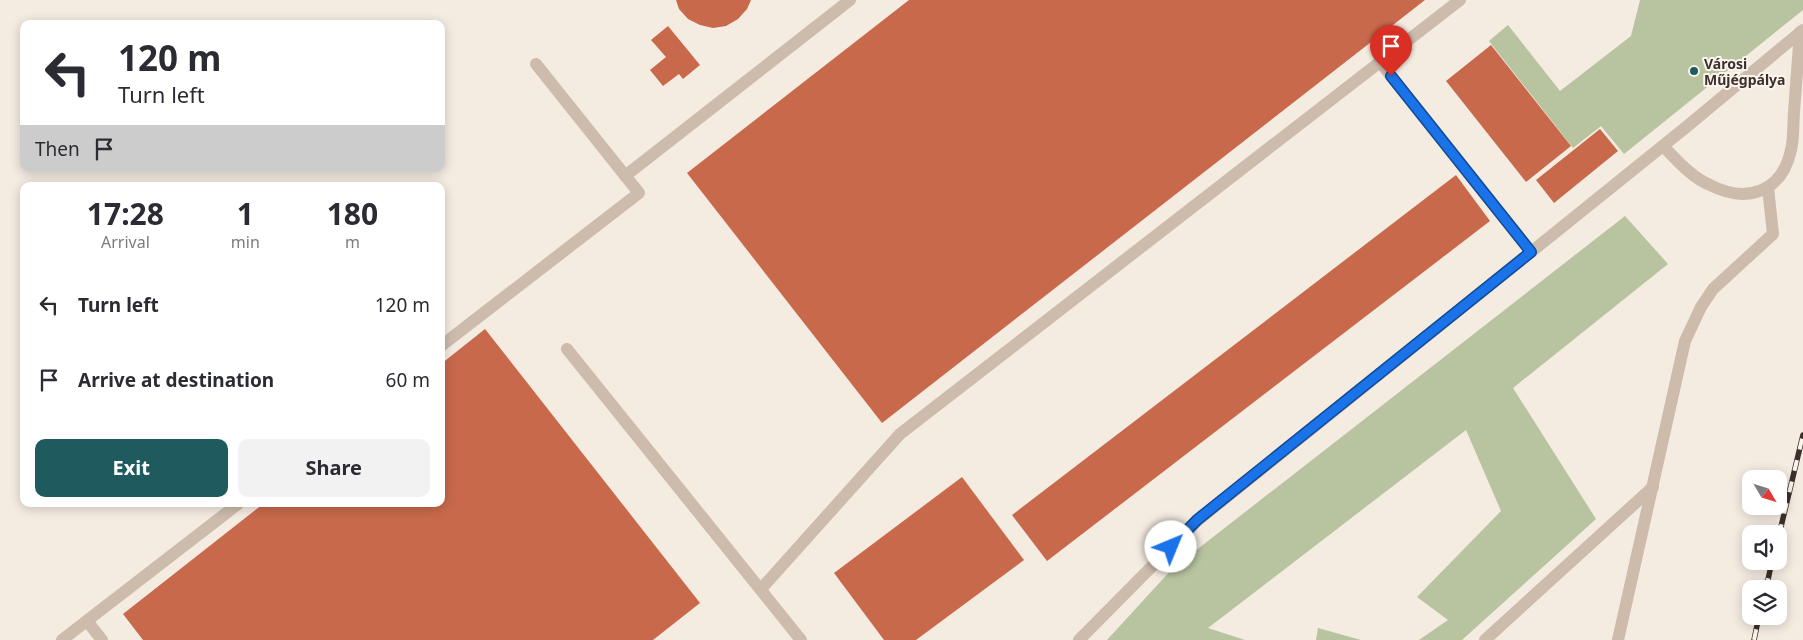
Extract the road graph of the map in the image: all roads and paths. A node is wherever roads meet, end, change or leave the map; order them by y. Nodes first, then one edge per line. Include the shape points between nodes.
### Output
1 (850, 0) edge
2 (1460, 0) edge
3 (1802, 31) edge
4 (1380, 62) junction
5 (536, 64) dead end
6 (1663, 146) junction
7 (625, 176) junction
8 (1768, 188) junction
9 (1531, 252) junction
10 (445, 343) edge
11 (567, 349) dead end
12 (1653, 487) junction
13 (234, 507) edge
14 (761, 590) junction
15 (87, 621) junction
16 (1487, 639) edge
17 (62, 640) edge
18 (102, 640) edge
19 (802, 640) edge
20 (1079, 640) edge
21 (1618, 640) edge

1 - 7 street
2 - 4 street
3 - 6 street
3 - 8 street via 1791,149 1784,170
4 - 9 street
4 - 14 street via 900,434
5 - 7 street
6 - 8 street via 1687,170 1709,185 1731,194 1748,194
6 - 9 street
7 - 10 street via 639,193
8 - 12 street via 1773,234 1713,289 1700,307 1685,341
9 - 20 street via 1197,520
11 - 14 street
12 - 16 street
12 - 21 street
13 - 15 street
14 - 19 street
15 - 17 street
15 - 18 street

